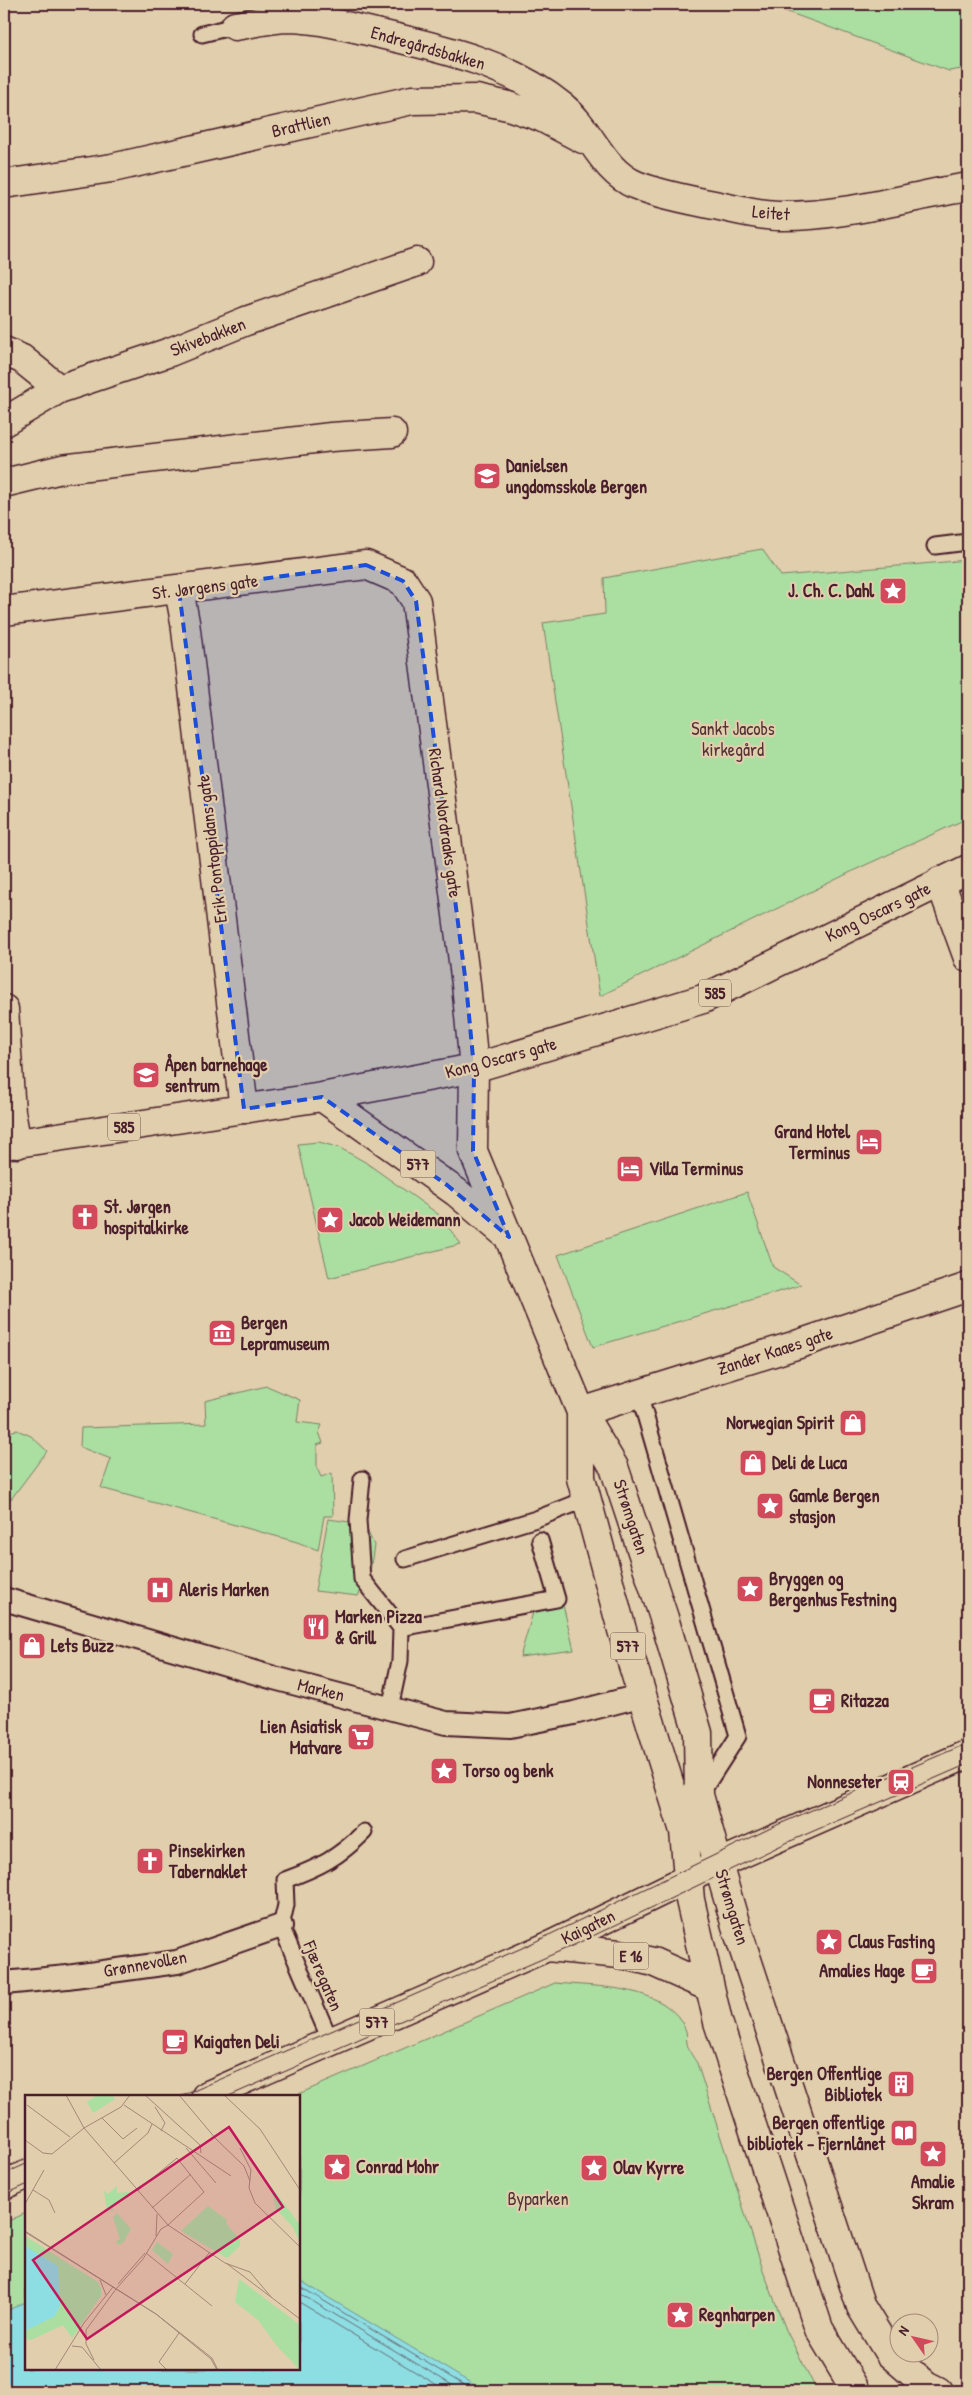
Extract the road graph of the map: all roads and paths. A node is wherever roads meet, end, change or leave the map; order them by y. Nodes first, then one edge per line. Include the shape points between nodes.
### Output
1 (235, 26) joint
2 (202, 34) dead end
3 (592, 144) junction
4 (4, 184) edge
5 (968, 187) edge
6 (417, 262) dead end
7 (4, 351) edge
8 (59, 389) junction
9 (4, 422) edge
10 (392, 433) dead end
11 (4, 483) edge
12 (968, 542) edge
13 (935, 546) dead end
14 (403, 581) joint
15 (179, 590) junction
16 (4, 611) edge
17 (968, 869) edge
18 (940, 881) junction
19 (968, 958) edge
20 (4, 1009) edge
21 (474, 1068) junction
22 (322, 1097) junction
23 (244, 1109) junction
24 (10, 1144) edge
25 (509, 1237) junction
26 (968, 1286) edge
27 (639, 1394) junction
28 (581, 1412) junction
29 (362, 1479) dead end
30 (587, 1499) junction
31 (540, 1540) dead end
32 (404, 1559) dead end
33 (4, 1599) edge
34 (401, 1628) junction
35 (643, 1695) junction
36 (390, 1708) junction
37 (968, 1754) edge
38 (700, 1796) junction
39 (364, 1832) dead end
40 (718, 1864) junction
41 (688, 1878) junction
42 (281, 1926) junction
43 (547, 1947) junction
44 (4, 1983) edge
45 (709, 1987) junction
46 (331, 2042) junction
47 (208, 2095) edge
48 (25, 2175) edge
49 (4, 2185) edge
50 (932, 2388) edge
51 (856, 2391) edge

1 - 2 lane
1 - 3 main road, Endregårdsbakken via 288,18 317,20 480,60 544,92 571,114
3 - 4 main road, Brattlien via 541,117 508,106 476,99 421,100 112,168
3 - 5 main road, Leitet via 626,180 638,186 686,199 778,216 847,211
6 - 8 main road, Skivebakken
7 - 8 main road via 22,359
8 - 9 main road, Skivebakken
10 - 11 main road via 331,437 62,469
12 - 13 lane
14 - 15 main road, St. Jørgens gate via 366,565
14 - 21 main road, Richard Nordraaks gate via 416,601
15 - 16 main road, St. Jørgens gate
15 - 23 main road, Erik Pontoppidans gate
17 - 18 main road, Kong Oscars gate / 585
18 - 19 main road
18 - 21 main road, Kong Oscars gate / 585 via 703,999
20 - 24 main road
21 - 22 main road, Kong Oscars gate / 585
21 - 25 main road, Strømgaten / 577 via 473,1151
22 - 23 main road, Kong Oscars gate / 585
22 - 25 main road, Strømgaten / 577 via 456,1192
23 - 24 main road, Kong Oscars gate / 585
25 - 28 main road, Strømgaten / 577
26 - 27 main road, Zander Kaaes gate
27 - 28 main road, Zander Kaaes gate
27 - 38 lane via 738,1736
28 - 30 main road, Strømgaten / 577 via 581,1478
28 - 38 main road, Strømgaten / 577 via 614,1466 664,1618 698,1733
29 - 34 lane via 358,1520 362,1579
30 - 32 lane via 536,1519
30 - 35 main road, Strømgaten / 577
31 - 34 lane via 557,1599
33 - 36 street, Marken via 274,1678
34 - 36 lane via 400,1661
35 - 36 street, Marken via 510,1726 446,1723
35 - 41 main road, Strømgaten / 577 via 684,1831
37 - 40 main road, Kaigaten
38 - 40 main road, Strømgaten / 577
39 - 42 lane via 342,1853 314,1870 285,1880 286,1905
40 - 41 main road, Kaigaten / 577
40 - 50 main road, Strømgaten via 861,2306 889,2352
41 - 43 main road, Kaigaten / 577
41 - 45 main road, Strømgaten
42 - 44 street, Grønnevollen via 177,1962
42 - 46 lane, Fjæregaten
43 - 45 main road, E 16 via 620,1954 653,1962
43 - 46 main road, Kaigaten / 577
45 - 51 main road, Strømgaten via 820,2329
46 - 47 main road, Kaigaten / 577
48 - 49 main road

